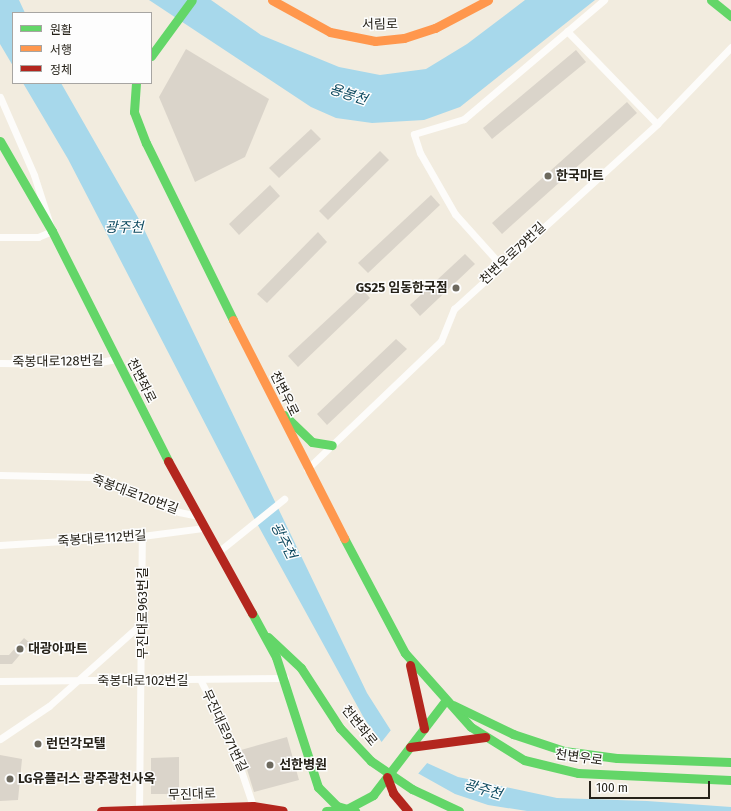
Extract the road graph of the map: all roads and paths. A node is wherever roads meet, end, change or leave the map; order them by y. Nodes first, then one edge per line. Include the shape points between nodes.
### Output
1 (192, 0) edge
2 (272, 0) edge
3 (488, 0) edge
4 (604, 0) edge
5 (711, 0) edge
6 (731, 16) edge
7 (567, 31) junction
8 (731, 47) edge
9 (152, 55) edge
10 (136, 84) edge
11 (0, 96) edge
12 (657, 124) junction
13 (0, 141) edge
14 (52, 231) junction
15 (0, 237) edge
16 (500, 264) junction
17 (115, 359) junction
18 (0, 363) edge
19 (277, 409) junction
20 (332, 445) junction
21 (307, 469) junction
22 (0, 475) edge
23 (284, 499) dead end
24 (198, 516) junction
25 (204, 528) junction
26 (142, 536) junction
27 (0, 545) edge
28 (218, 552) junction
29 (143, 622) junction
30 (262, 630) junction
31 (405, 653) junction
32 (285, 678) junction
33 (143, 680) junction
34 (0, 681) edge
35 (201, 681) junction
36 (75, 682) junction
37 (445, 701) junction
38 (424, 728) junction
39 (484, 737) junction
40 (0, 740) edge
41 (410, 747) junction
42 (731, 762) edge
43 (387, 777) junction
44 (731, 780) edge
45 (253, 806) junction
46 (139, 810) junction
47 (101, 811) edge
48 (283, 811) edge
49 (326, 811) edge
50 (345, 811) edge
51 (355, 811) edge
52 (408, 811) edge
53 (459, 811) edge

1 - 9 street
2 - 3 street, 서림로 via 330,32 375,41 404,38 435,28
4 - 7 street
5 - 6 street
7 - 12 street
7 - 16 street via 464,119 414,134 420,153 455,214
8 - 12 street, 천변우로79번길
10 - 19 street, 천변우로 via 132,101 138,125
11 - 14 street via 34,175
12 - 16 street, 천변우로79번길
13 - 14 street, 천변좌로
14 - 15 street via 38,237
14 - 17 street, 천변좌로
16 - 20 street, 천변우로79번길 via 454,309 441,341
17 - 18 street, 죽봉대로128번길 via 90,364
17 - 24 street, 천변좌로
19 - 20 street via 312,442
19 - 21 street, 천변우로
20 - 21 street, 천변우로79번길
21 - 31 street, 천변우로
22 - 24 street, 죽봉대로120번길 via 92,477 179,512
23 - 28 street
24 - 25 street, 천변좌로
25 - 26 street, 죽봉대로112번길
25 - 28 street, 천변좌로
26 - 27 street, 죽봉대로112번길
26 - 29 street, 무진대로963번길
28 - 30 street, 천변좌로
29 - 33 street, 무진대로963번길
29 - 36 street
30 - 32 street, 천변좌로
30 - 53 street, 천변좌로 via 301,668 340,728 371,761 412,789
31 - 37 street, 천변우로
31 - 38 street via 414,674
32 - 35 street, 죽봉대로102번길
32 - 50 street, 천변좌로 via 316,783 325,798
33 - 35 street, 죽봉대로102번길
33 - 36 street, 죽봉대로102번길
33 - 46 street, 무진대로963번길
34 - 36 street, 죽봉대로102번길
35 - 45 street, 무진대로971번길 via 231,741
36 - 40 street via 37,716
37 - 38 street
37 - 39 street, 천변우로
37 - 42 street, 천변우로 via 513,734 564,751 617,758
38 - 41 street
39 - 41 street
39 - 44 street, 천변우로 via 524,760 578,773
41 - 43 street
43 - 50 street via 373,795
43 - 52 street via 393,793
45 - 46 street, 무진대로
45 - 48 street, 무진대로
46 - 47 street, 무진대로
49 - 50 street
50 - 51 street, 천변좌로

